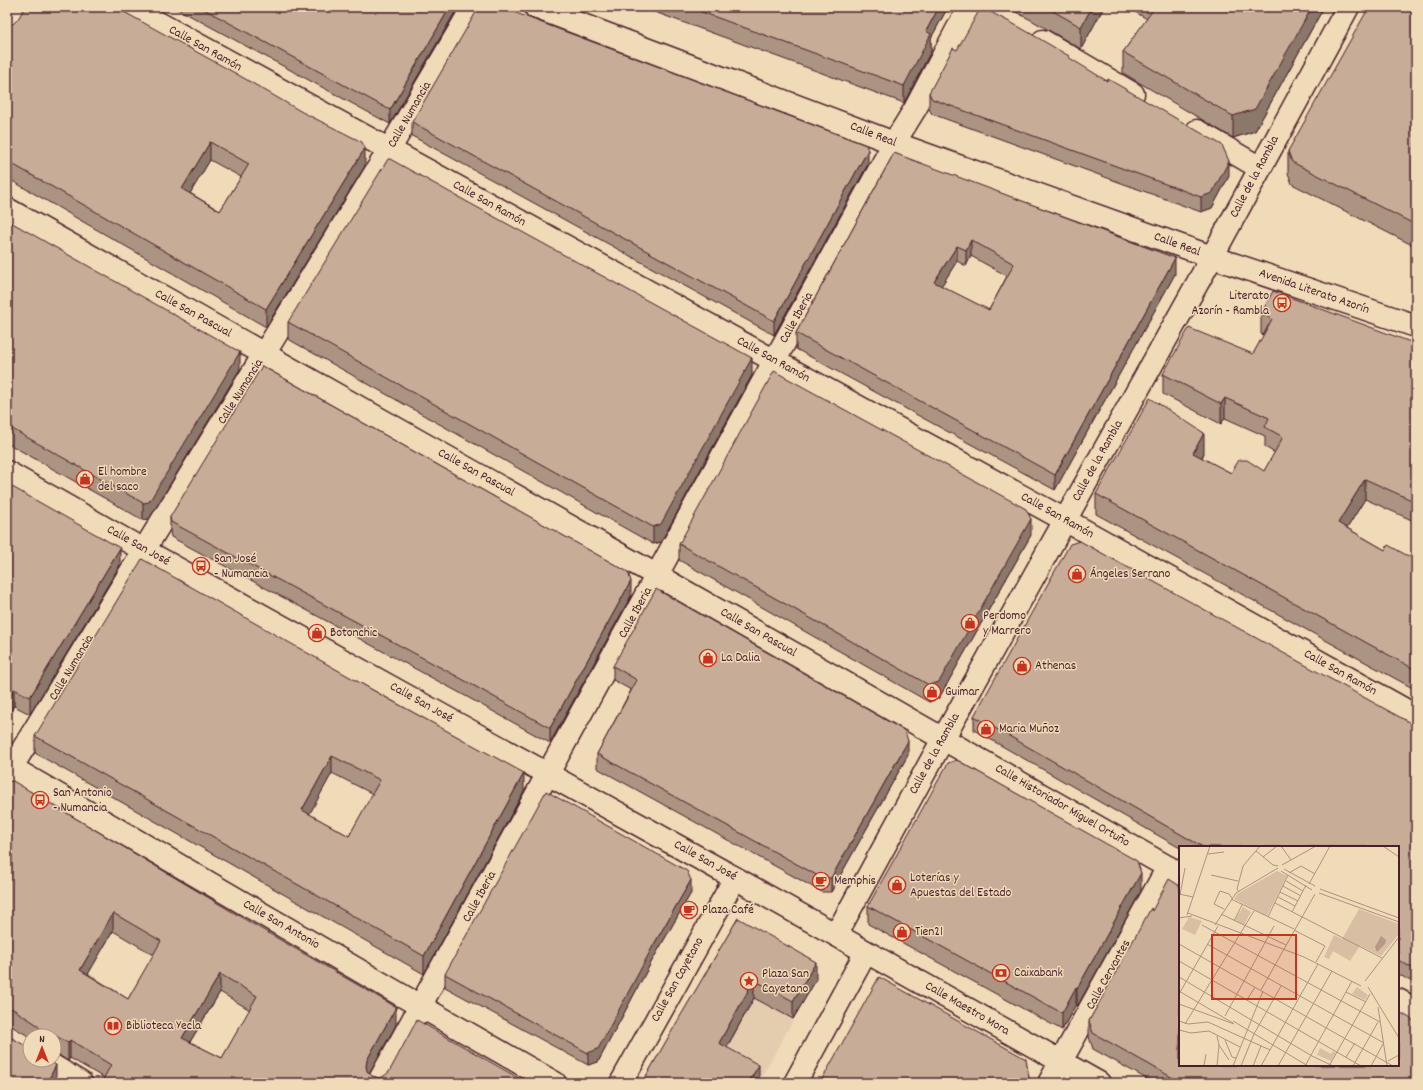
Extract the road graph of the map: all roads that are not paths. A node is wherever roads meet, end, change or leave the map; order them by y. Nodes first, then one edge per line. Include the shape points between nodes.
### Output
1 (21, 7) edge
2 (129, 7) edge
3 (473, 7) edge
4 (535, 7) edge
5 (1348, 7) edge
6 (978, 8) edge
7 (7, 31) edge
8 (1027, 32) edge
9 (1150, 104) edge
10 (1178, 120) edge
11 (894, 143) junction
12 (389, 150) junction
13 (1260, 168) junction
14 (7, 209) edge
15 (1212, 257) junction
16 (1416, 326) edge
17 (264, 354) junction
18 (774, 360) junction
19 (7, 472) edge
20 (1065, 520) junction
21 (144, 550) junction
22 (656, 575) junction
23 (1416, 716) edge
24 (943, 739) junction
25 (8, 769) edge
26 (548, 773) junction
27 (1174, 871) edge
28 (735, 878) junction
29 (836, 935) junction
30 (866, 952) junction
31 (1399, 1001) edge
32 (420, 1006) junction
33 (1416, 1010) edge
34 (1061, 1062) junction
35 (56, 1068) edge
36 (81, 1083) edge
37 (378, 1083) edge
38 (555, 1083) edge
39 (621, 1083) edge
40 (795, 1083) edge
41 (1049, 1083) edge
42 (1099, 1083) edge

1 - 7 street
2 - 12 street, Calle San Ramón
3 - 12 street, Calle Numancia
4 - 11 street, Calle Real
5 - 13 street, Calle de la Rambla
6 - 11 street, Calle Iberia
8 - 9 street
10 - 13 street
11 - 15 street, Calle Real
11 - 18 street, Calle Iberia
12 - 17 street, Calle Numancia
12 - 18 street, Calle San Ramón
13 - 15 street, Calle de la Rambla
14 - 17 street, Calle San Pascual
15 - 16 street, Avenida Literato Azorín
15 - 20 street, Calle de la Rambla
17 - 21 street, Calle Numancia
17 - 22 street, Calle San Pascual
18 - 20 street, Calle San Ramón
18 - 22 street, Calle Iberia
19 - 21 street, Calle San José
20 - 23 street, Calle San Ramón
20 - 24 street, Calle de la Rambla
21 - 25 street, Calle Numancia
21 - 26 street, Calle San José
22 - 24 street, Calle San Pascual
22 - 26 street, Calle Iberia
24 - 27 street, Calle Historiador Miguel Ortuño
24 - 29 street, Calle de la Rambla
25 - 32 street, Calle San Antonio
26 - 28 street, Calle San José
26 - 32 street, Calle Iberia
27 - 34 street, Calle Cervantes
28 - 29 street, Calle San José
28 - 39 street, Calle San Cayetano
29 - 30 street, Calle Maestro Mora
30 - 34 street, Calle Maestro Mora
30 - 40 street
31 - 33 street
32 - 37 street, Calle Iberia
32 - 38 street, Calle San Antonio
34 - 41 street, Calle Cervantes
34 - 42 street, Calle Maestro Mora
35 - 36 street

